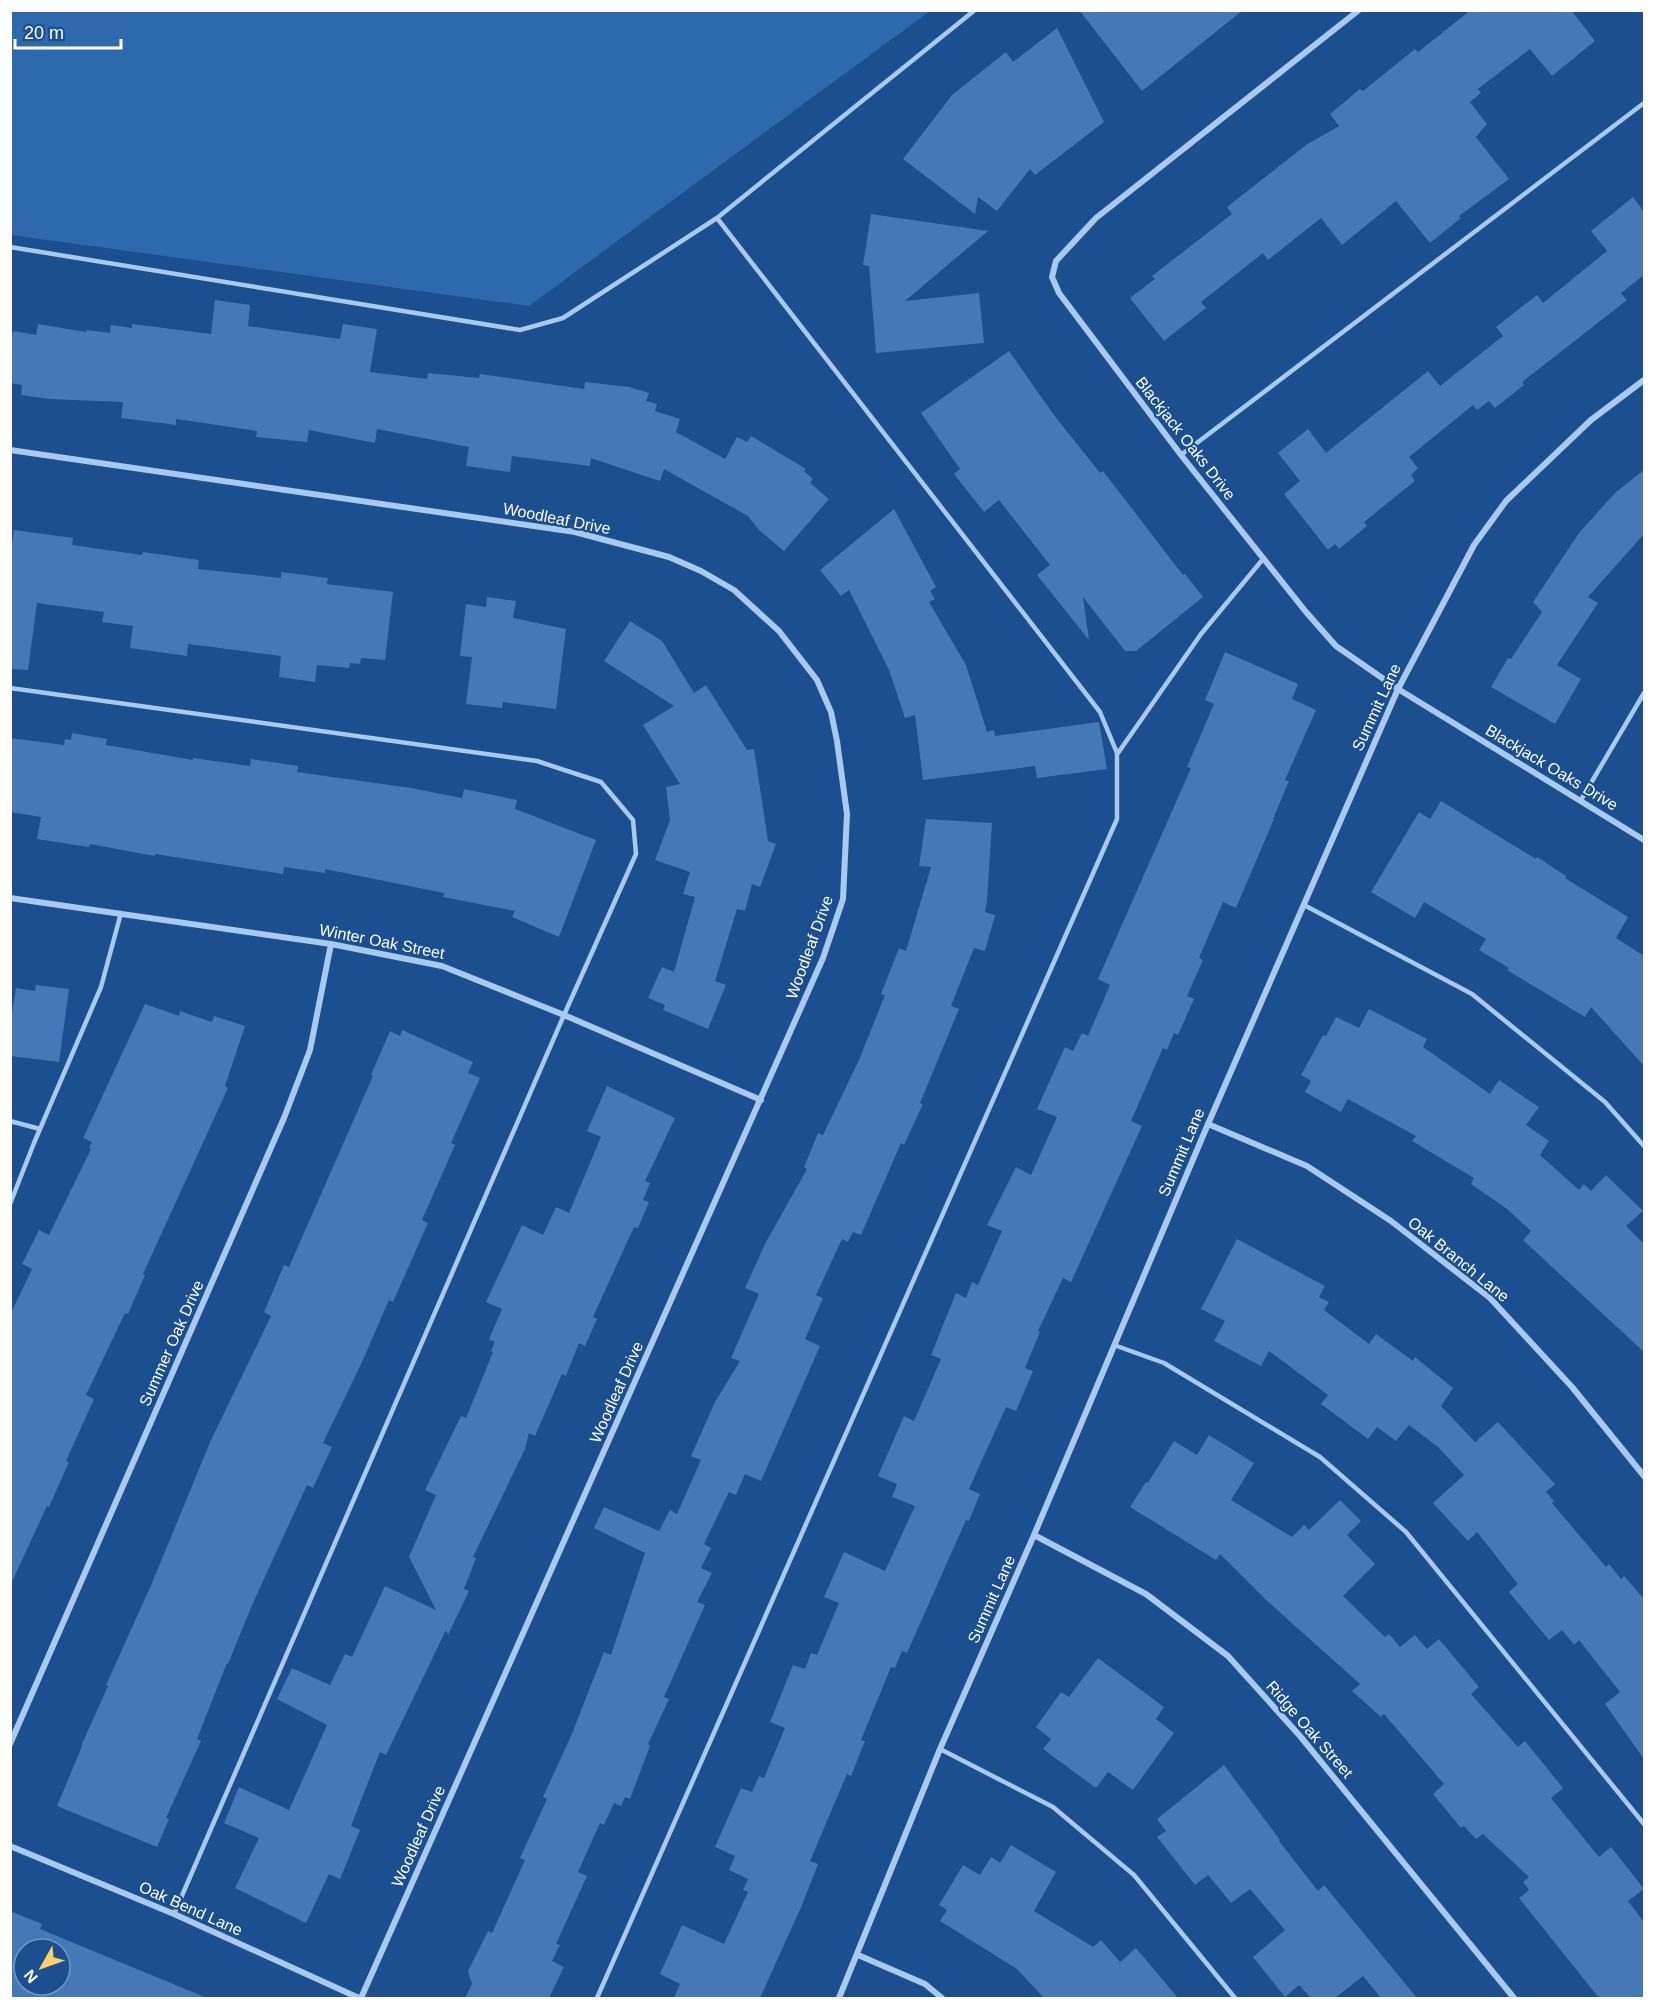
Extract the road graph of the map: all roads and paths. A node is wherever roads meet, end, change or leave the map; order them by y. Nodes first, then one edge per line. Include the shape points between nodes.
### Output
1 (975, 10) edge
2 (1359, 10) edge
3 (1644, 104) edge
4 (717, 218) junction
5 (10, 247) edge
6 (1644, 380) edge
7 (10, 450) edge
8 (1181, 455) junction
9 (1263, 559) junction
10 (10, 688) edge
11 (1398, 689) junction
12 (1644, 693) edge
13 (1118, 753) junction
14 (1581, 800) junction
15 (1644, 840) edge
16 (10, 898) edge
17 (1304, 905) junction
18 (121, 913) junction
19 (331, 944) junction
20 (564, 1015) junction
21 (761, 1100) junction
22 (10, 1121) edge
23 (1208, 1124) junction
24 (40, 1129) junction
25 (1644, 1146) edge
26 (10, 1204) edge
27 (1114, 1344) junction
28 (1644, 1476) edge
29 (1034, 1535) junction
30 (10, 1744) edge
31 (940, 1749) junction
32 (1644, 1824) edge
33 (10, 1846) edge
34 (174, 1914) junction
35 (858, 1955) junction
36 (360, 1998) edge
37 (597, 1998) edge
38 (839, 1998) edge
39 (942, 1998) edge
40 (1235, 1998) edge
41 (1514, 1998) edge

1 - 4 lane
2 - 8 street, Blackjack Oaks Drive via 1096,218 1056,261 1052,277 1059,293
3 - 8 lane
4 - 5 lane via 563,318 520,330
4 - 13 lane via 1100,712
6 - 11 street, Summit Lane via 1591,420 1506,501 1474,545
7 - 21 street, Woodleaf Drive via 575,532 669,557 734,590 779,631 816,680 831,712 847,814 843,899 823,958
8 - 9 street, Blackjack Oaks Drive
9 - 11 street, Blackjack Oaks Drive via 1336,646
9 - 13 lane via 1201,634
10 - 20 lane via 537,761 601,782 633,820 636,854
11 - 14 street, Blackjack Oaks Drive
11 - 17 street, Summit Lane
12 - 14 lane
13 - 37 lane via 1117,819
14 - 15 street, Blackjack Oaks Drive
16 - 18 street, Winter Oak Street
17 - 23 street, Summit Lane
17 - 25 lane via 1472,994 1605,1102
18 - 19 street, Winter Oak Street
18 - 24 lane via 101,987
19 - 20 street, Winter Oak Street via 442,966
19 - 30 street, Summer Oak Drive via 310,1050 284,1118
20 - 21 street, Winter Oak Street
20 - 34 lane
21 - 36 street, Woodleaf Drive
22 - 24 lane
23 - 27 street, Summit Lane
23 - 28 street, Oak Branch Lane via 1307,1166 1391,1221 1490,1298 1572,1387
24 - 26 lane
27 - 29 street, Summit Lane
27 - 32 lane via 1164,1363 1320,1457 1406,1532
29 - 31 street, Summit Lane
29 - 41 street, Ridge Oak Street via 1146,1594 1228,1656 1300,1736
31 - 35 street, Summit Lane
31 - 40 lane via 1053,1807 1134,1875
33 - 34 street, Oak Bend Lane
34 - 36 street, Oak Bend Lane
35 - 38 street, Summit Lane
35 - 39 street via 924,1984

